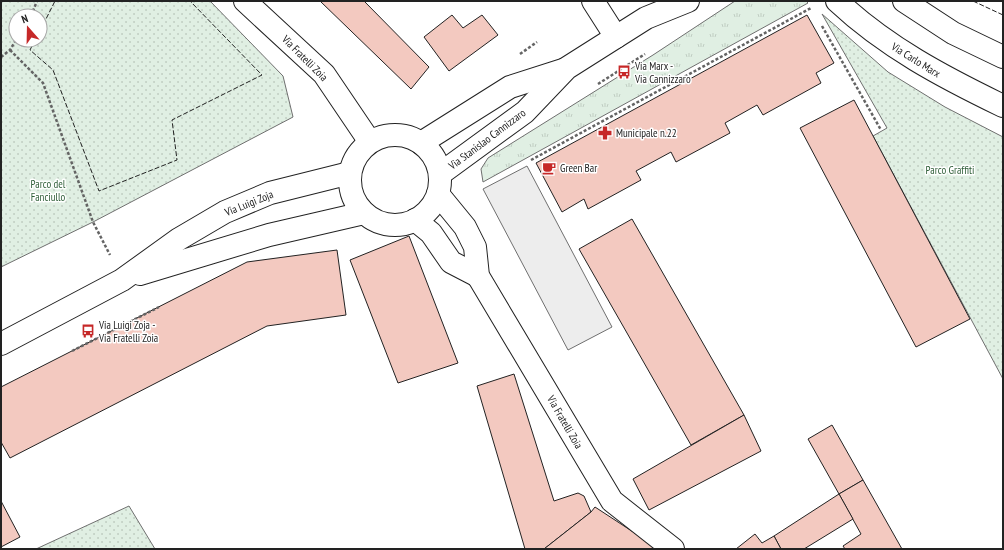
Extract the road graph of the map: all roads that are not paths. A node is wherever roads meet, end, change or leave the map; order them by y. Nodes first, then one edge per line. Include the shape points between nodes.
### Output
1 (246, 1) edge
2 (593, 1) edge
3 (659, 1) edge
4 (688, 1) edge
5 (837, 1) edge
6 (904, 1) edge
7 (646, 18) junction
8 (616, 37) junction
9 (1003, 57) edge
10 (567, 68) junction
11 (1003, 106) edge
12 (370, 142) junction
13 (421, 143) junction
14 (350, 173) junction
15 (439, 184) junction
16 (364, 213) junction
17 (415, 220) junction
18 (478, 276) junction
19 (122, 280) junction
20 (1, 344) edge
21 (673, 549) edge

1 - 12 street, Via Fratelli Zoia via 324,74
2 - 8 street
3 - 7 street, Via Stanislao Cannizzaro
4 - 7 street, Via Stanislao Cannizzaro
5 - 11 street, Via Carlo Marx via 860,23 904,54
6 - 9 street via 953,33
7 - 8 street, Via Stanislao Cannizzaro
8 - 10 street, Via Stanislao Cannizzaro
10 - 13 street, Via Stanislao Cannizzaro via 510,87
10 - 15 street, Via Stanislao Cannizzaro via 525,112
12 - 13 street, Via Fratelli Zoia via 394,134 405,135
12 - 14 street, Via Fratelli Zoia via 356,156
13 - 15 street, Via Fratelli Zoia via 432,154
14 - 16 street via 352,194
14 - 19 street, Via Luigi Zoja via 270,193 225,212 179,239
15 - 17 street via 429,209
15 - 18 street, Via Fratelli Zoia via 475,247
16 - 17 street via 378,222 389,225 400,225
16 - 19 street, Via Luigi Zoja via 262,237
17 - 18 street via 430,234 451,262
18 - 21 street, Via Fratelli Zoia via 612,501
19 - 20 street, Via Luigi Zoja

